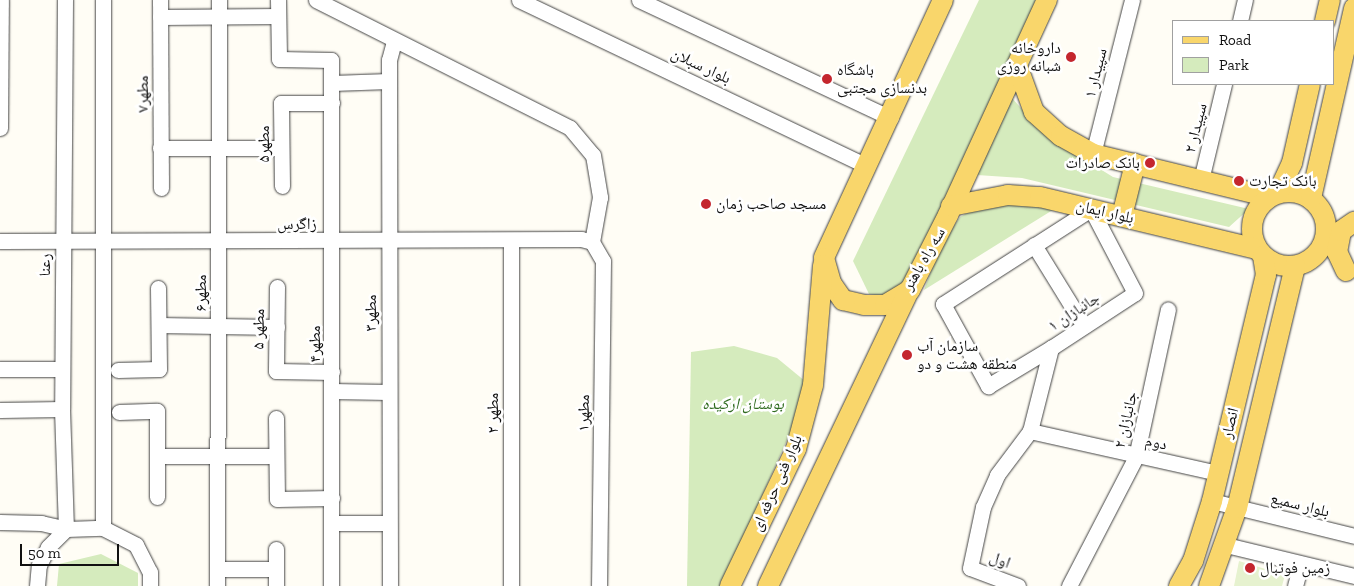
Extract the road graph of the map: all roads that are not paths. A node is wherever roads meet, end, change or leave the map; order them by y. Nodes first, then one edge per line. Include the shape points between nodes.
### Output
1 (1, 0) edge
2 (65, 0) edge
3 (102, 0) edge
4 (160, 0) edge
5 (219, 0) edge
6 (278, 0) edge
7 (316, 0) edge
8 (519, 0) edge
9 (639, 0) edge
10 (943, 0) edge
11 (1047, 0) edge
12 (1132, 0) edge
13 (1245, 0) edge
14 (1330, 0) edge
15 (1354, 8) edge
16 (219, 16) junction
17 (278, 16) junction
18 (160, 17) junction
19 (1240, 20) edge
20 (1325, 20) edge
21 (394, 40) junction
22 (1018, 68) junction
23 (389, 81) junction
24 (332, 83) junction
25 (1224, 85) edge
26 (1310, 85) edge
27 (332, 103) junction
28 (891, 118) junction
29 (0, 128) edge
30 (160, 148) junction
31 (219, 148) junction
32 (281, 148) junction
33 (1093, 154) junction
34 (1135, 164) junction
35 (867, 166) junction
36 (1201, 180) junction
37 (282, 186) dead end
38 (160, 188) dead end
39 (1274, 195) junction
40 (1314, 202) junction
41 (952, 206) junction
42 (1091, 209) junction
43 (1122, 216) junction
44 (1354, 218) edge
45 (1354, 222) edge
46 (511, 240) junction
47 (0, 241) edge
48 (62, 241) junction
49 (100, 241) junction
50 (219, 241) junction
51 (333, 241) junction
52 (388, 241) junction
53 (592, 242) junction
54 (1034, 245) junction
55 (1260, 252) junction
56 (824, 258) junction
57 (1301, 264) junction
58 (1350, 272) edge
59 (277, 287) dead end
60 (158, 288) dead end
61 (910, 290) junction
62 (1168, 309) dead end
63 (159, 325) junction
64 (218, 326) junction
65 (1084, 326) junction
66 (277, 327) junction
67 (1051, 348) junction
68 (0, 369) edge
69 (62, 370) junction
70 (118, 370) dead end
71 (332, 372) junction
72 (332, 391) junction
73 (388, 392) junction
74 (62, 409) junction
75 (0, 410) edge
76 (118, 412) dead end
77 (276, 418) dead end
78 (1030, 431) junction
79 (158, 456) junction
80 (218, 456) junction
81 (276, 456) junction
82 (1136, 457) junction
83 (1218, 473) junction
84 (157, 497) dead end
85 (332, 498) junction
86 (1212, 501) junction
87 (1238, 508) junction
88 (0, 522) edge
89 (332, 522) junction
90 (388, 523) junction
91 (103, 528) junction
92 (66, 530) junction
93 (1354, 536) edge
94 (1226, 546) junction
95 (276, 549) dead end
96 (1301, 564) junction
97 (970, 568) joint
98 (218, 569) junction
99 (276, 569) junction
100 (1354, 576) edge
101 (37, 586) edge
102 (150, 586) edge
103 (217, 586) edge
104 (276, 586) edge
105 (332, 586) edge
106 (390, 586) edge
107 (511, 586) edge
108 (599, 586) edge
109 (730, 586) edge
110 (768, 586) edge
111 (1018, 586) edge
112 (1069, 586) edge
113 (1179, 586) edge
114 (1209, 586) edge
115 (1296, 586) edge

1 - 29 street
2 - 48 street, رعنا
3 - 49 street
4 - 18 street, مطهر۷
5 - 16 street, مطهر۶
6 - 17 street
7 - 21 street
8 - 35 street, بلوار سبلان
9 - 28 street, بلوار سبلان via 805,71
10 - 28 main road
11 - 22 main road, سه راه باهنر
12 - 33 street, سپیدار ۱
13 - 19 street
14 - 20 main road
15 - 40 main road
16 - 17 street
16 - 18 street
16 - 31 street, مطهر۶
17 - 24 street, مطهر۴ via 279,59 331,60
18 - 30 street, مطهر۷
21 - 23 street, مطهر۳
21 - 53 street via 570,128 593,155 600,198
22 - 33 main road via 1034,112 1060,136
22 - 41 main road, سه راه باهنر
23 - 24 street
23 - 52 street, مطهر۳
24 - 27 street, مطهر۴
25 - 36 street, سپیدار ۲
26 - 39 main road via 1292,163
27 - 32 street, مطهر۵ via 281,102
27 - 51 street, مطهر۴
28 - 35 main road
30 - 31 street
30 - 38 street, مطهر۷
31 - 32 street
31 - 50 street, مطهر۶
32 - 37 street, مطهر۵
33 - 34 main road
34 - 36 main road
34 - 43 main road
35 - 56 main road
36 - 39 main road
39 - 40 main road via 1298,193
39 - 55 main road via 1252,220
40 - 44 main road
40 - 57 main road via 1325,219 1325,238 1316,255
41 - 42 main road, بلوار ایمان via 1008,195 1040,197
41 - 61 main road, سه راه باهنر
42 - 43 main road, بلوار ایمان
42 - 54 street
42 - 65 street, جانبازان ۱ via 1135,293
43 - 55 main road, بلوار ایمان
45 - 58 main road via 1342,231 1337,252
46 - 52 street, زاگرس
46 - 53 street, زاگرس via 581,239
46 - 107 street, مطهر ۲
47 - 48 street, زاگرس
48 - 49 street, زاگرس
48 - 69 street, رعنا
49 - 50 street, زاگرس
49 - 91 street
50 - 51 street, زاگرس
50 - 64 street, مطهر۶
51 - 52 street, زاگرس
51 - 71 street, مطهر۴
52 - 73 street, مطهر۳
53 - 108 street, مطهر۱ via 603,261
54 - 65 street
54 - 67 street via 943,304 988,386
55 - 57 main road via 1280,266
55 - 83 main road, انصار via 1266,275
56 - 61 main road, سه راه باهنر via 831,284 843,300 885,305
56 - 109 main road, بلوار فنی حرفه ای via 813,386 796,448
57 - 58 main road
57 - 87 main road, انصار
59 - 66 street, مطهر ۵
60 - 63 street
61 - 110 main road
62 - 82 street, جانبازان ۲
63 - 64 street
63 - 70 street via 159,369
64 - 66 street
64 - 80 street, مطهر۶
65 - 67 street, جانبازان ۱
66 - 71 street, مطهر ۵ via 276,371
67 - 78 street, جانبازان ۱
68 - 69 street
69 - 74 street, رعنا
71 - 72 street, مطهر۴
72 - 73 street
72 - 85 street, مطهر۴
73 - 90 street, مطهر۳
74 - 75 street
74 - 92 street, رعنا
76 - 79 street via 157,411
77 - 81 street
78 - 82 street, دوم
78 - 97 street, جانبازان ۱ via 996,475 983,507
79 - 80 street
79 - 84 street
80 - 81 street
80 - 98 street, مطهر۶
81 - 85 street via 277,499
82 - 83 street, دوم
82 - 112 street, جانبازان ۲
83 - 86 main road, انصار
85 - 89 street, مطهر۴
86 - 87 street, بلوار سمیع
86 - 113 main road, انصار via 1193,562
87 - 93 street, بلوار سمیع
87 - 94 main road, انصار
88 - 92 street via 41,523
89 - 90 street
89 - 105 street, مطهر۴
90 - 106 street, مطهر۳
91 - 92 street
91 - 102 street via 136,544 150,572
92 - 101 street via 48,548 39,566
94 - 96 street
94 - 114 main road, انصار
95 - 99 street
96 - 100 street
96 - 115 street
97 - 111 street, اول
98 - 99 street
98 - 103 street, مطهر۶
99 - 104 street

